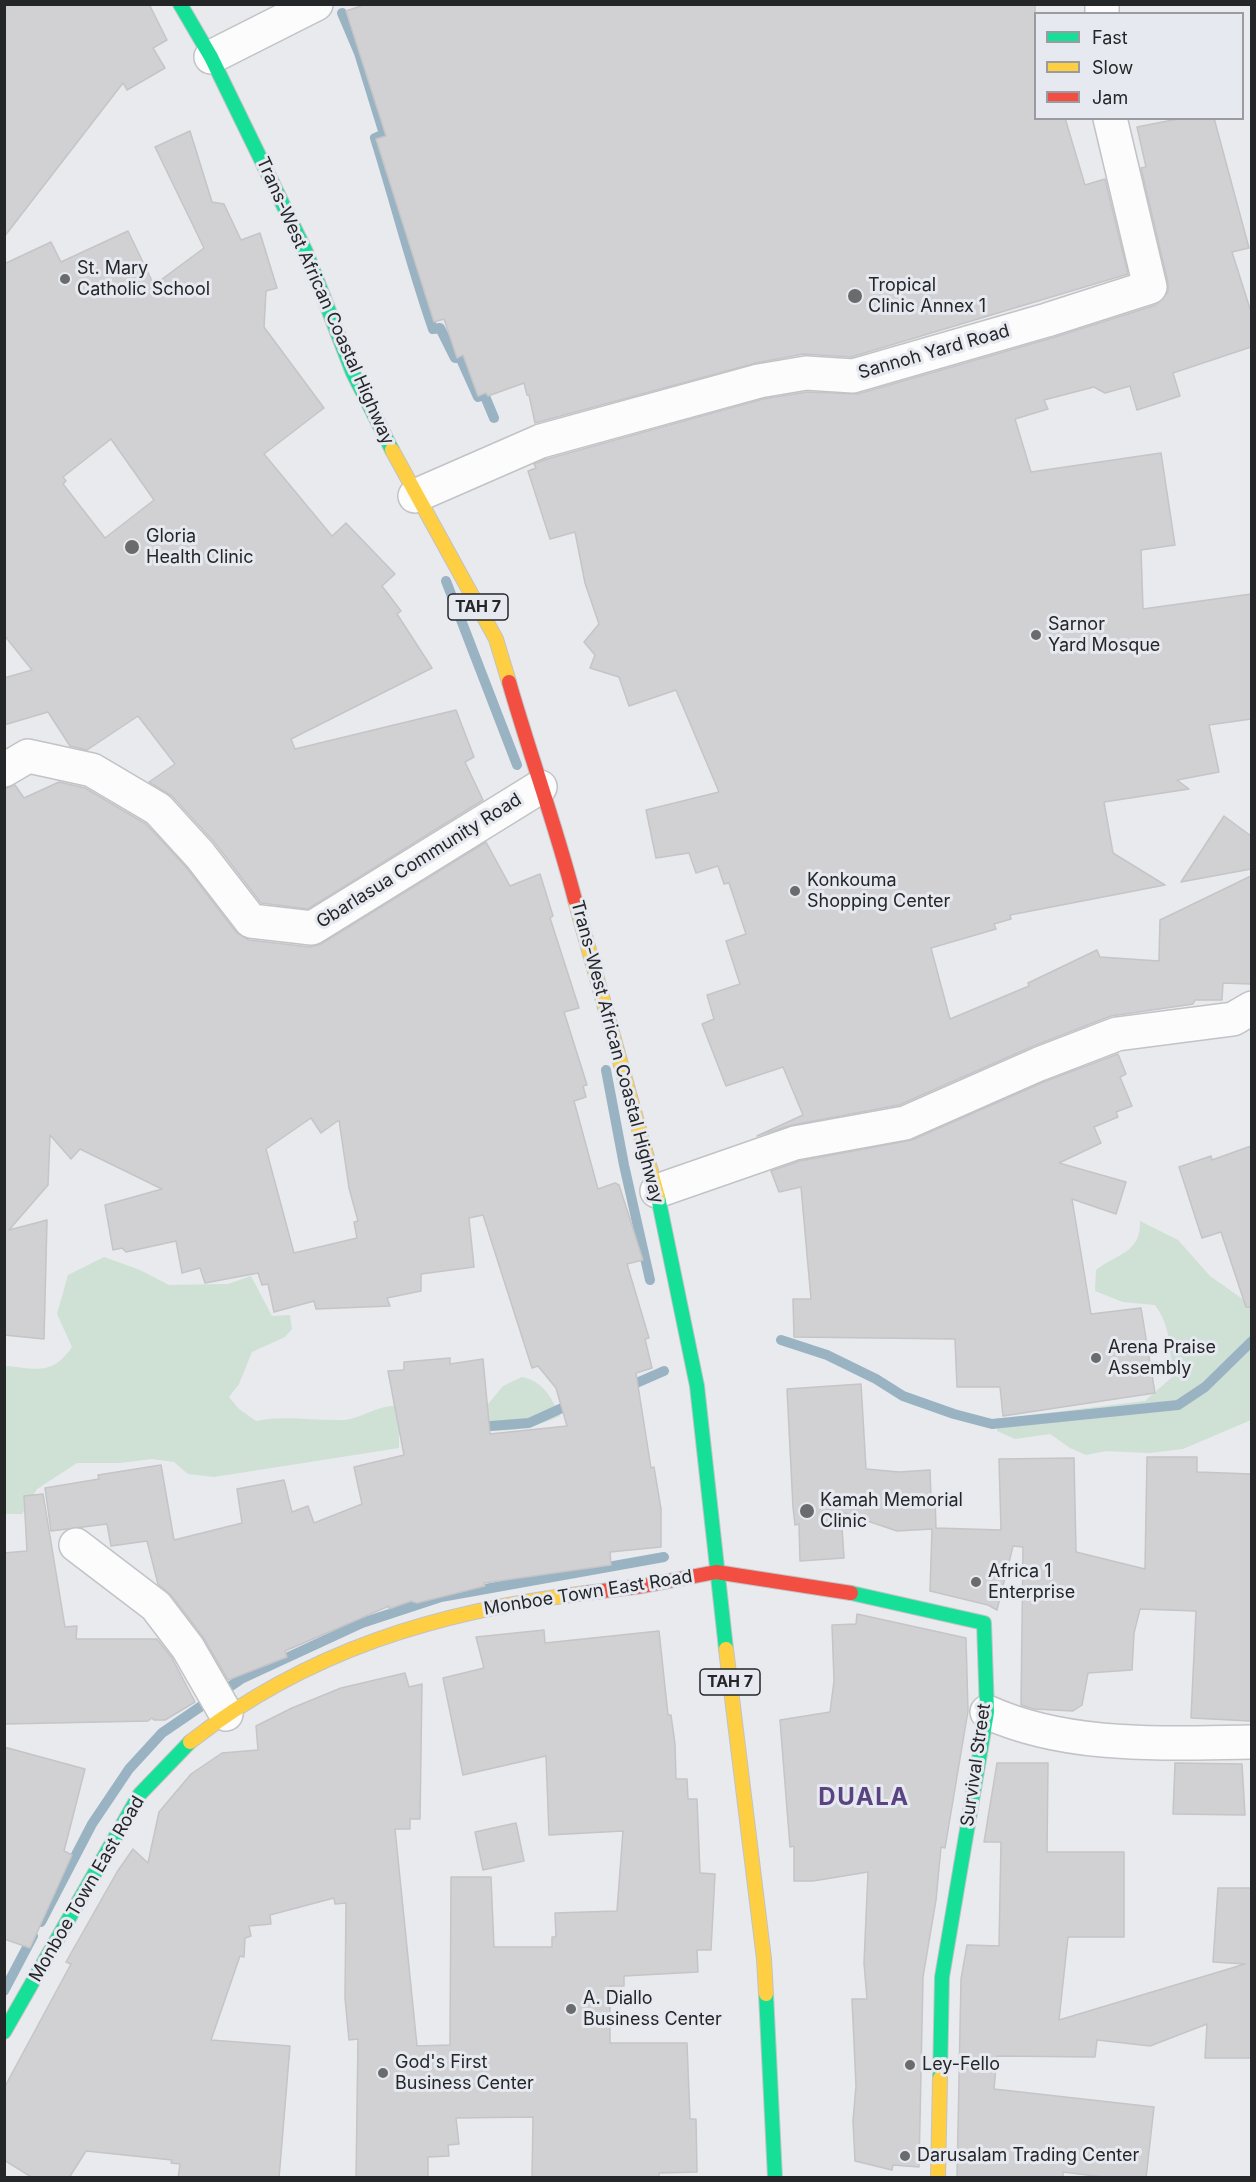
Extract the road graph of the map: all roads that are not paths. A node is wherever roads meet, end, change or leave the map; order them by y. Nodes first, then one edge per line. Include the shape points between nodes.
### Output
1 (180, 4) edge
2 (316, 4) edge
3 (211, 57) junction
4 (1110, 120) edge
5 (415, 496) junction
6 (4, 770) edge
7 (540, 787) junction
8 (1251, 1008) edge
9 (657, 1191) junction
10 (75, 1545) dead end
11 (716, 1572) junction
12 (987, 1712) junction
13 (226, 1714) junction
14 (1251, 1742) edge
15 (4, 2032) edge
16 (776, 2178) edge
17 (938, 2178) edge

1 - 3 main road, Trans-West African Coastal Highway / TAH 7
2 - 3 street
3 - 5 main road, Trans-West African Coastal Highway / TAH 7 via 306,252 353,373
4 - 5 street, Sannoh Yard Road via 1150,287 853,376 806,373 759,381 541,441
5 - 7 main road, Trans-West African Coastal Highway / TAH 7 via 496,639
6 - 7 street, Gbarlasua Community Road via 28,756 92,770 158,809 251,921 312,928
7 - 9 main road, Trans-West African Coastal Highway / TAH 7 via 562,849
8 - 9 street via 1233,1019 1117,1034 905,1123 795,1143
9 - 11 main road, Trans-West African Coastal Highway / TAH 7 via 697,1386
10 - 13 street via 156,1606 188,1648
11 - 12 main road, Survival Street via 878,1597 984,1623
11 - 13 main road, Monboe Town East Road via 643,1586 512,1602 447,1618 357,1646 287,1678
11 - 16 main road, Trans-West African Coastal Highway / TAH 7 via 764,1959
12 - 14 street via 1018,1727 1064,1736 1147,1743
12 - 17 main road, Survival Street via 942,1977
13 - 15 main road, Monboe Town East Road via 186,1745 140,1794

